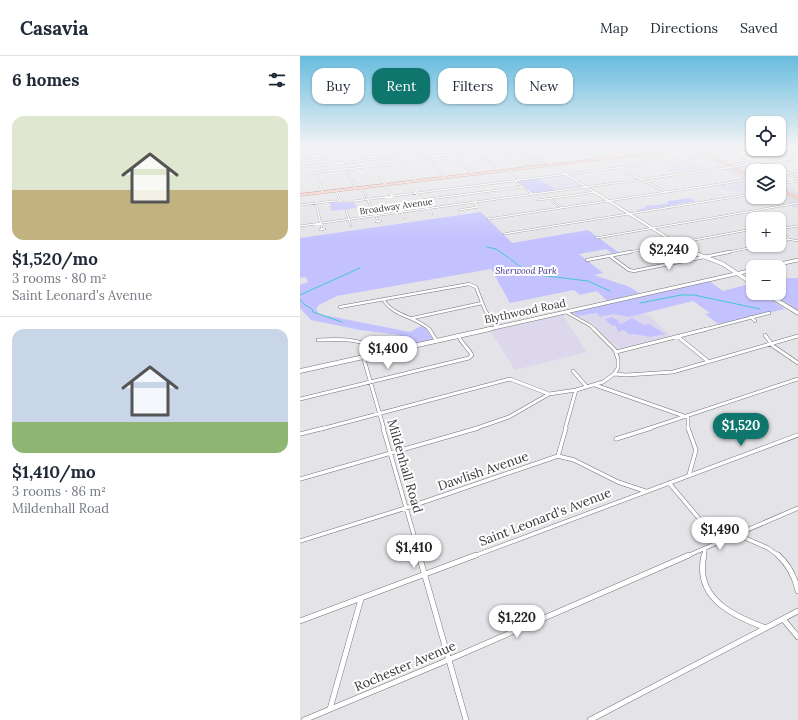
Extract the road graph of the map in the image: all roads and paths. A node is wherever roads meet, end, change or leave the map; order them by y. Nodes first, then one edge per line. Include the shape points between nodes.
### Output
1 (318, 178) edge
2 (350, 178) edge
3 (381, 178) edge
4 (414, 178) edge
5 (445, 178) edge
6 (518, 178) edge
7 (535, 178) edge
8 (572, 178) edge
9 (648, 178) edge
10 (640, 179) junction
11 (746, 179) edge
12 (515, 180) junction
13 (520, 180) junction
14 (798, 180) edge
15 (416, 181) junction
16 (408, 182) junction
17 (786, 183) edge
18 (385, 185) junction
19 (522, 186) junction
20 (587, 187) junction
21 (355, 188) junction
22 (362, 188) junction
23 (336, 191) junction
24 (322, 192) junction
25 (596, 192) junction
26 (666, 192) junction
27 (786, 192) edge
28 (416, 193) junction
29 (532, 194) junction
30 (300, 195) edge
31 (746, 195) edge
32 (392, 196) junction
33 (797, 197) edge
34 (367, 199) junction
35 (550, 199) junction
36 (421, 200) junction
37 (538, 200) dead end
38 (340, 201) junction
39 (610, 201) junction
40 (474, 202) junction
41 (316, 203) junction
42 (798, 203) edge
43 (300, 205) edge
44 (428, 208) junction
45 (562, 208) junction
46 (346, 210) dead end
47 (459, 210) dead end
48 (402, 212) junction
49 (432, 214) dead end
50 (630, 214) junction
51 (376, 216) junction
52 (405, 218) dead end
53 (349, 219) junction
54 (488, 219) dead end
55 (378, 221) dead end
56 (321, 223) junction
57 (300, 226) edge
58 (351, 226) dead end
59 (798, 226) edge
60 (654, 228) junction
61 (322, 229) dead end
62 (786, 229) edge
63 (746, 230) edge
64 (504, 234) dead end
65 (786, 236) edge
66 (596, 238) dead end
67 (788, 240) joint
68 (798, 241) edge
69 (677, 243) junction
70 (746, 249) edge
71 (610, 256) junction
72 (706, 257) junction
73 (587, 260) dead end
74 (798, 260) edge
75 (786, 263) edge
76 (746, 271) edge
77 (738, 273) junction
78 (746, 279) edge
79 (383, 299) junction
80 (777, 300) edge
81 (482, 303) junction
82 (340, 307) dead end
83 (566, 312) junction
84 (769, 313) dead end
85 (798, 313) edge
86 (751, 317) junction
87 (413, 318) junction
88 (755, 321) dead end
89 (496, 327) junction
90 (764, 335) dead end
91 (458, 336) junction
92 (677, 336) junction
93 (798, 336) edge
94 (318, 340) dead end
95 (436, 340) junction
96 (771, 344) junction
97 (381, 352) junction
98 (616, 352) junction
99 (363, 356) junction
100 (709, 362) junction
101 (798, 363) edge
102 (300, 371) edge
103 (573, 371) dead end
104 (614, 374) junction
105 (798, 379) edge
106 (370, 382) junction
107 (595, 385) junction
108 (587, 387) junction
109 (576, 390) junction
110 (549, 394) junction
111 (300, 399) edge
112 (379, 414) junction
113 (686, 416) junction
114 (300, 434) edge
115 (798, 435) edge
116 (616, 439) dead end
117 (390, 454) junction
118 (558, 456) junction
119 (689, 475) junction
120 (300, 479) edge
121 (669, 483) junction
122 (645, 491) junction
123 (405, 508) junction
124 (798, 508) edge
125 (738, 534) junction
126 (300, 541) edge
127 (719, 542) junction
128 (705, 549) junction
129 (424, 574) junction
130 (798, 591) edge
131 (361, 599) junction
132 (798, 611) edge
133 (783, 619) junction
134 (300, 621) edge
135 (766, 628) junction
136 (798, 637) edge
137 (448, 660) junction
138 (330, 709) junction
139 (304, 720) edge
140 (466, 720) edge
141 (590, 720) edge

1 - 24 street
2 - 21 street
3 - 18 street
4 - 15 street
5 - 15 main road
6 - 13 street
7 - 13 street
8 - 20 main road
9 - 10 street, Broadway Avenue
10 - 20 street, Broadway Avenue
10 - 26 street
11 - 26 street
12 - 13 street
12 - 19 street
12 - 28 street
14 - 17 street
15 - 16 main road
16 - 18 main road
16 - 28 street
18 - 22 main road
18 - 32 street
19 - 29 street
19 - 36 street
20 - 25 main road
20 - 29 street, Broadway Avenue
21 - 22 main road
21 - 23 main road
22 - 34 street
23 - 24 main road
23 - 38 street
24 - 30 main road
25 - 35 street
25 - 39 main road
26 - 39 street
27 - 33 main road
28 - 32 street
28 - 36 street
29 - 40 street, Broadway Avenue
31 - 50 street
32 - 34 street
32 - 48 street
34 - 38 street
34 - 51 street
35 - 37 street
35 - 45 street
36 - 44 street
38 - 41 street
39 - 45 street
39 - 50 main road
40 - 44 street, Broadway Avenue
40 - 47 street via 478,207
41 - 43 street
41 - 56 street
42 - 60 street
44 - 48 street, Broadway Avenue
44 - 49 street
45 - 54 street
46 - 53 street
48 - 51 street, Broadway Avenue
48 - 52 street
50 - 60 main road
50 - 64 street
51 - 53 street, Broadway Avenue
51 - 55 street
53 - 56 street, Broadway Avenue
53 - 58 street
56 - 57 street, Broadway Avenue
56 - 61 street
59 - 62 street
60 - 66 street
60 - 69 main road
63 - 69 street
65 - 67 street
67 - 68 street
69 - 71 street
69 - 72 main road
70 - 72 street
71 - 72 street via 631,271
71 - 73 street
72 - 77 main road
74 - 75 street
76 - 77 street, Blythwood Road
77 - 78 main road
77 - 83 street, Blythwood Road
79 - 81 street via 469,284 476,287
79 - 82 street
79 - 87 street via 388,308
80 - 85 main road
81 - 87 street
81 - 89 street
83 - 89 street, Blythwood Road
83 - 98 street via 594,328
84 - 86 street
86 - 88 street
86 - 92 street
87 - 95 street via 428,326
89 - 91 street, Blythwood Road
90 - 96 street
91 - 95 street, Blythwood Road
91 - 106 street via 470,351 472,355 469,358
92 - 98 street
92 - 100 street
93 - 96 street
94 - 97 street via 362,342
95 - 97 street, Blythwood Road
96 - 100 street
96 - 101 street
97 - 99 street, Blythwood Road
98 - 104 street via 618,365
99 - 102 street, Blythwood Road
99 - 106 street, Mildenhall Road
100 - 104 street via 673,372
103 - 108 street
104 - 107 street via 606,381
105 - 113 street
106 - 111 street
106 - 112 street, Mildenhall Road
107 - 108 street
107 - 113 street
108 - 109 street
109 - 110 street
109 - 118 street
110 - 112 street via 510,379
110 - 117 street via 497,422
112 - 114 street
112 - 117 street, Mildenhall Road
113 - 116 street
113 - 119 street via 688,430 696,450
115 - 119 street, Saint Leonard's Avenue
117 - 120 street
117 - 123 street, Mildenhall Road
118 - 122 street via 582,462 618,482
118 - 123 street, Dawlish Avenue
119 - 121 street, Saint Leonard's Avenue
121 - 122 street, Saint Leonard's Avenue
121 - 127 street
122 - 129 street, Saint Leonard's Avenue
123 - 126 street, Dawlish Avenue
123 - 129 street, Mildenhall Road
124 - 125 street, Rochester Avenue
125 - 127 street, Rochester Avenue
125 - 130 street via 764,546 781,559 792,571
127 - 128 street, Rochester Avenue
128 - 135 street via 702,575 712,595 720,605 737,616
128 - 137 street, Rochester Avenue
129 - 131 street, Saint Leonard's Avenue
129 - 137 street, Mildenhall Road
131 - 134 street, Saint Leonard's Avenue
131 - 138 street
132 - 133 street
133 - 135 street
133 - 136 street
135 - 141 street
137 - 138 street, Rochester Avenue
137 - 140 street, Mildenhall Road
138 - 139 street, Rochester Avenue

